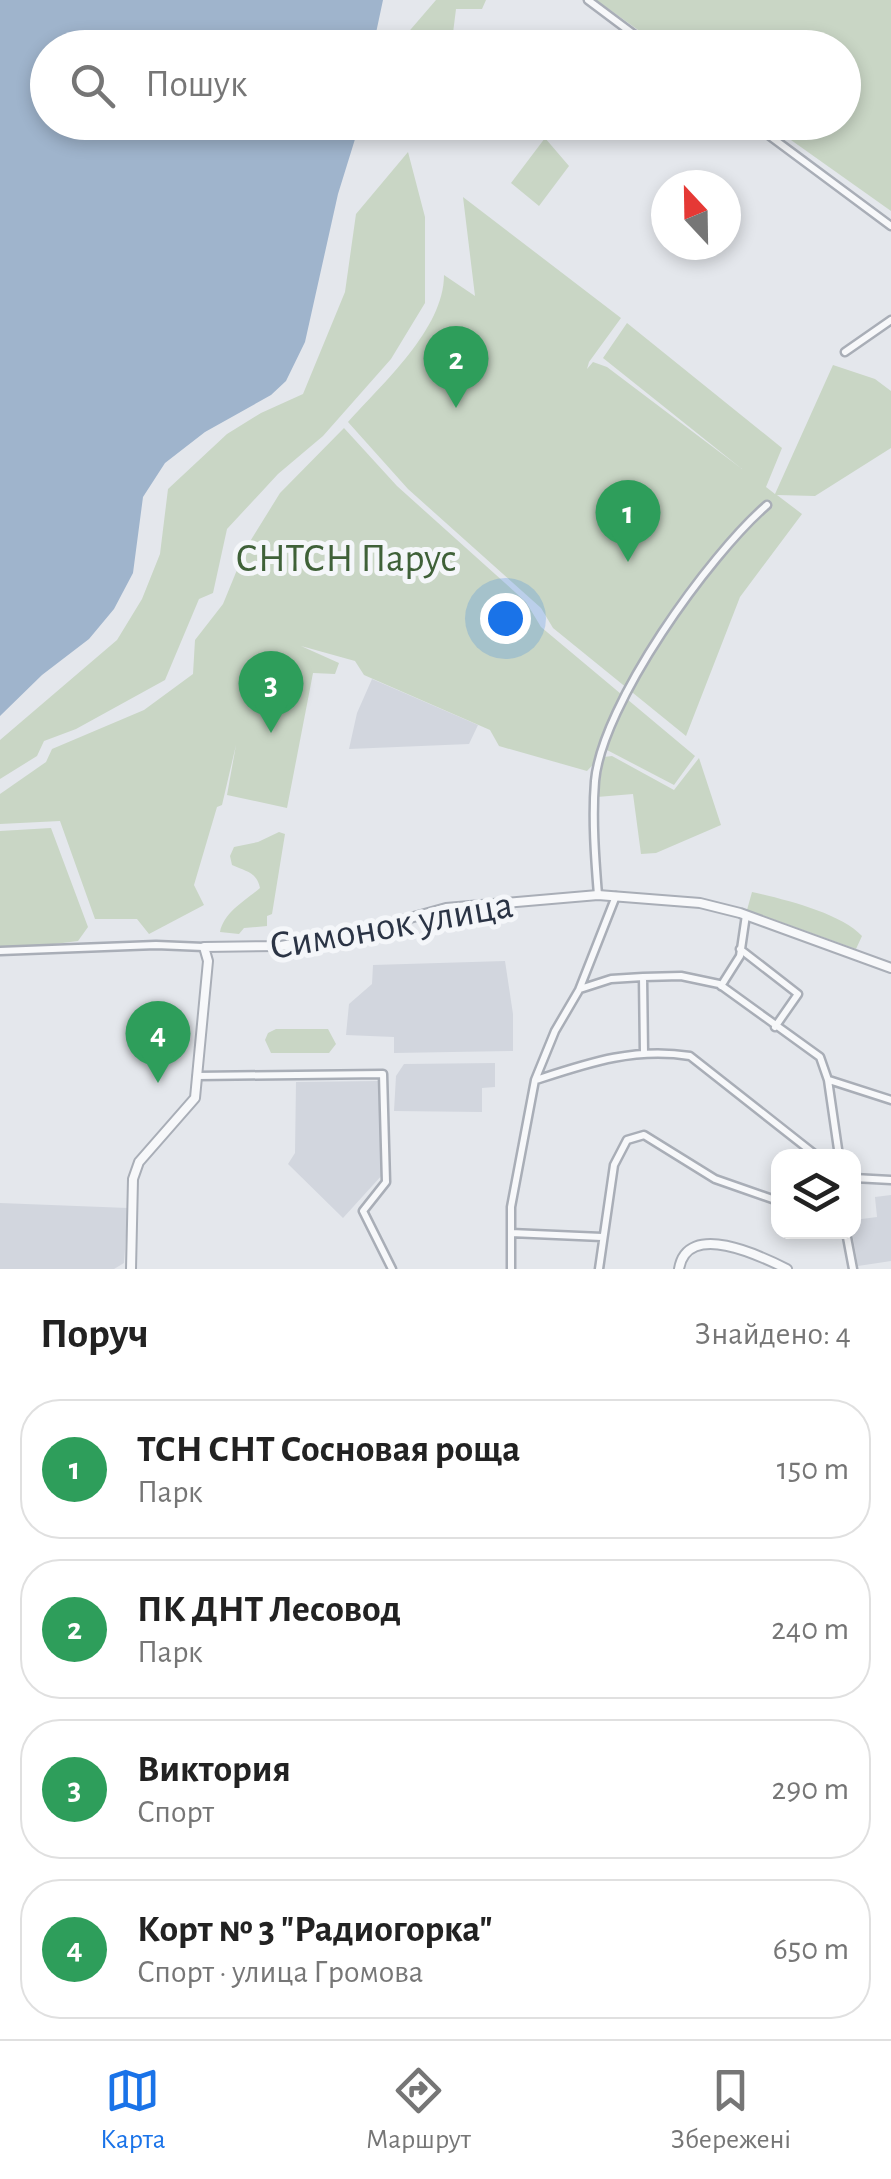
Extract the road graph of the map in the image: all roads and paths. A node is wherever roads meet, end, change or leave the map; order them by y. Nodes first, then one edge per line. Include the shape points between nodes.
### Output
1 (588, 0) edge
2 (628, 30) edge
3 (775, 140) edge
4 (891, 226) edge
5 (891, 320) edge
6 (845, 352) dead end
7 (767, 505) dead end
8 (598, 896) junction
9 (616, 896) junction
10 (746, 914) junction
11 (204, 948) junction
12 (740, 949) junction
13 (0, 951) edge
14 (891, 968) edge
15 (643, 977) junction
16 (721, 986) junction
17 (579, 990) junction
18 (775, 1027) junction
19 (644, 1052) junction
20 (197, 1076) junction
21 (535, 1080) junction
22 (828, 1080) junction
23 (891, 1100) edge
24 (808, 1149) edge
25 (839, 1149) edge
26 (861, 1178) edge
27 (891, 1180) edge
28 (771, 1199) edge
29 (510, 1233) junction
30 (602, 1237) junction
31 (847, 1239) edge
32 (131, 1269) edge
33 (392, 1269) edge
34 (510, 1269) edge
35 (599, 1269) edge
36 (678, 1269) edge
37 (786, 1269) edge
38 (852, 1269) edge

1 - 2 street
3 - 4 street
5 - 6 street
7 - 8 street via 728,542 611,722 596,778
8 - 9 street, Симонок улица
8 - 11 street, Симонок улица via 446,908 281,946
9 - 10 street, Симонок улица
9 - 17 street
10 - 12 street
10 - 14 street, Симонок улица
11 - 13 street, Симонок улица
11 - 20 street
12 - 16 street
12 - 18 street via 798,994
15 - 16 street via 681,976
15 - 17 street via 611,978
15 - 19 street
16 - 18 street
17 - 21 street
18 - 22 street via 820,1058
19 - 21 street
19 - 24 street via 690,1056
20 - 32 street via 195,1098 139,1162 133,1179
20 - 33 street via 383,1074 386,1182 362,1211
21 - 29 street
22 - 23 street
22 - 25 street
26 - 27 street
28 - 30 street via 715,1180 644,1135 627,1140 614,1164
29 - 30 street
29 - 34 street
30 - 35 street
31 - 38 street
36 - 37 street via 692,1249 722,1244

